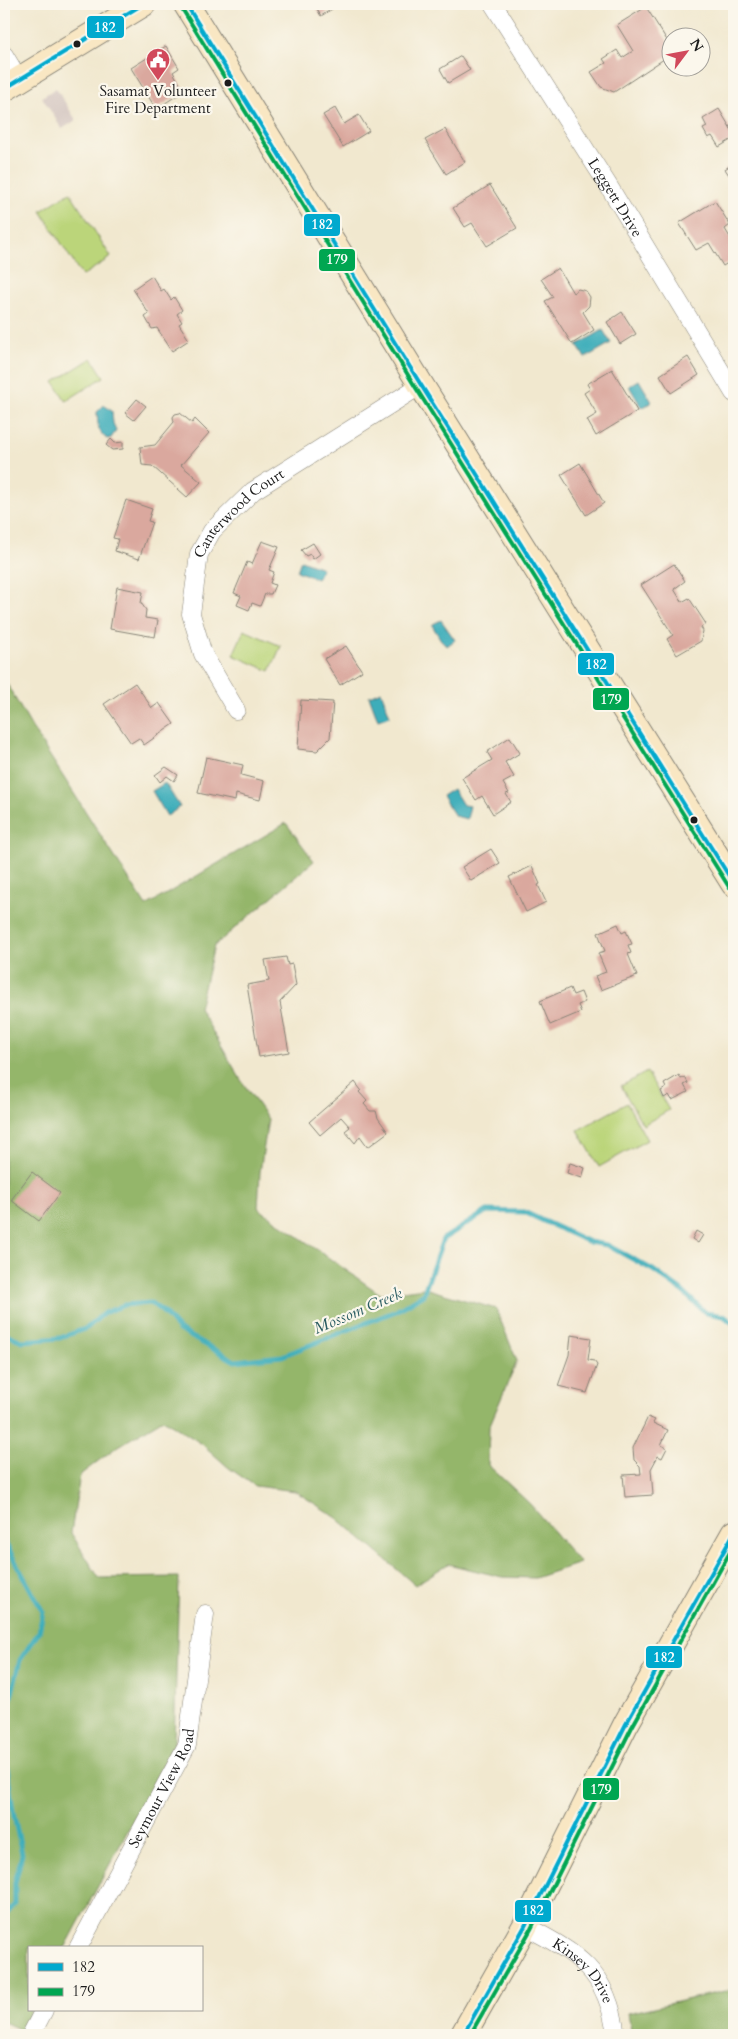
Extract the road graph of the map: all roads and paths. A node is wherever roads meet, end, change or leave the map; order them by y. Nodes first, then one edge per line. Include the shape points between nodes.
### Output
1 (143, 4) edge
2 (186, 4) edge
3 (493, 4) edge
4 (4, 55) edge
5 (11, 85) edge
6 (420, 385) junction
7 (734, 392) edge
8 (236, 710) dead end
9 (734, 884) edge
10 (734, 1533) edge
11 (205, 1614) dead end
12 (525, 1926) junction
13 (79, 1946) edge
14 (43, 2012) edge
15 (31, 2035) edge
16 (463, 2035) edge
17 (616, 2035) edge

1 - 5 main road
2 - 6 main road
3 - 7 street, Leggett Drive
4 - 5 street
6 - 8 street, Canterwood Court via 253,492 212,531 199,554 191,614 203,654
6 - 9 main road
10 - 12 main road via 626,1724
11 - 13 street, Seymour View Road via 187,1745
12 - 16 main road
12 - 17 street, Kinsey Drive via 574,1954 596,1977 606,1996
14 - 15 street

